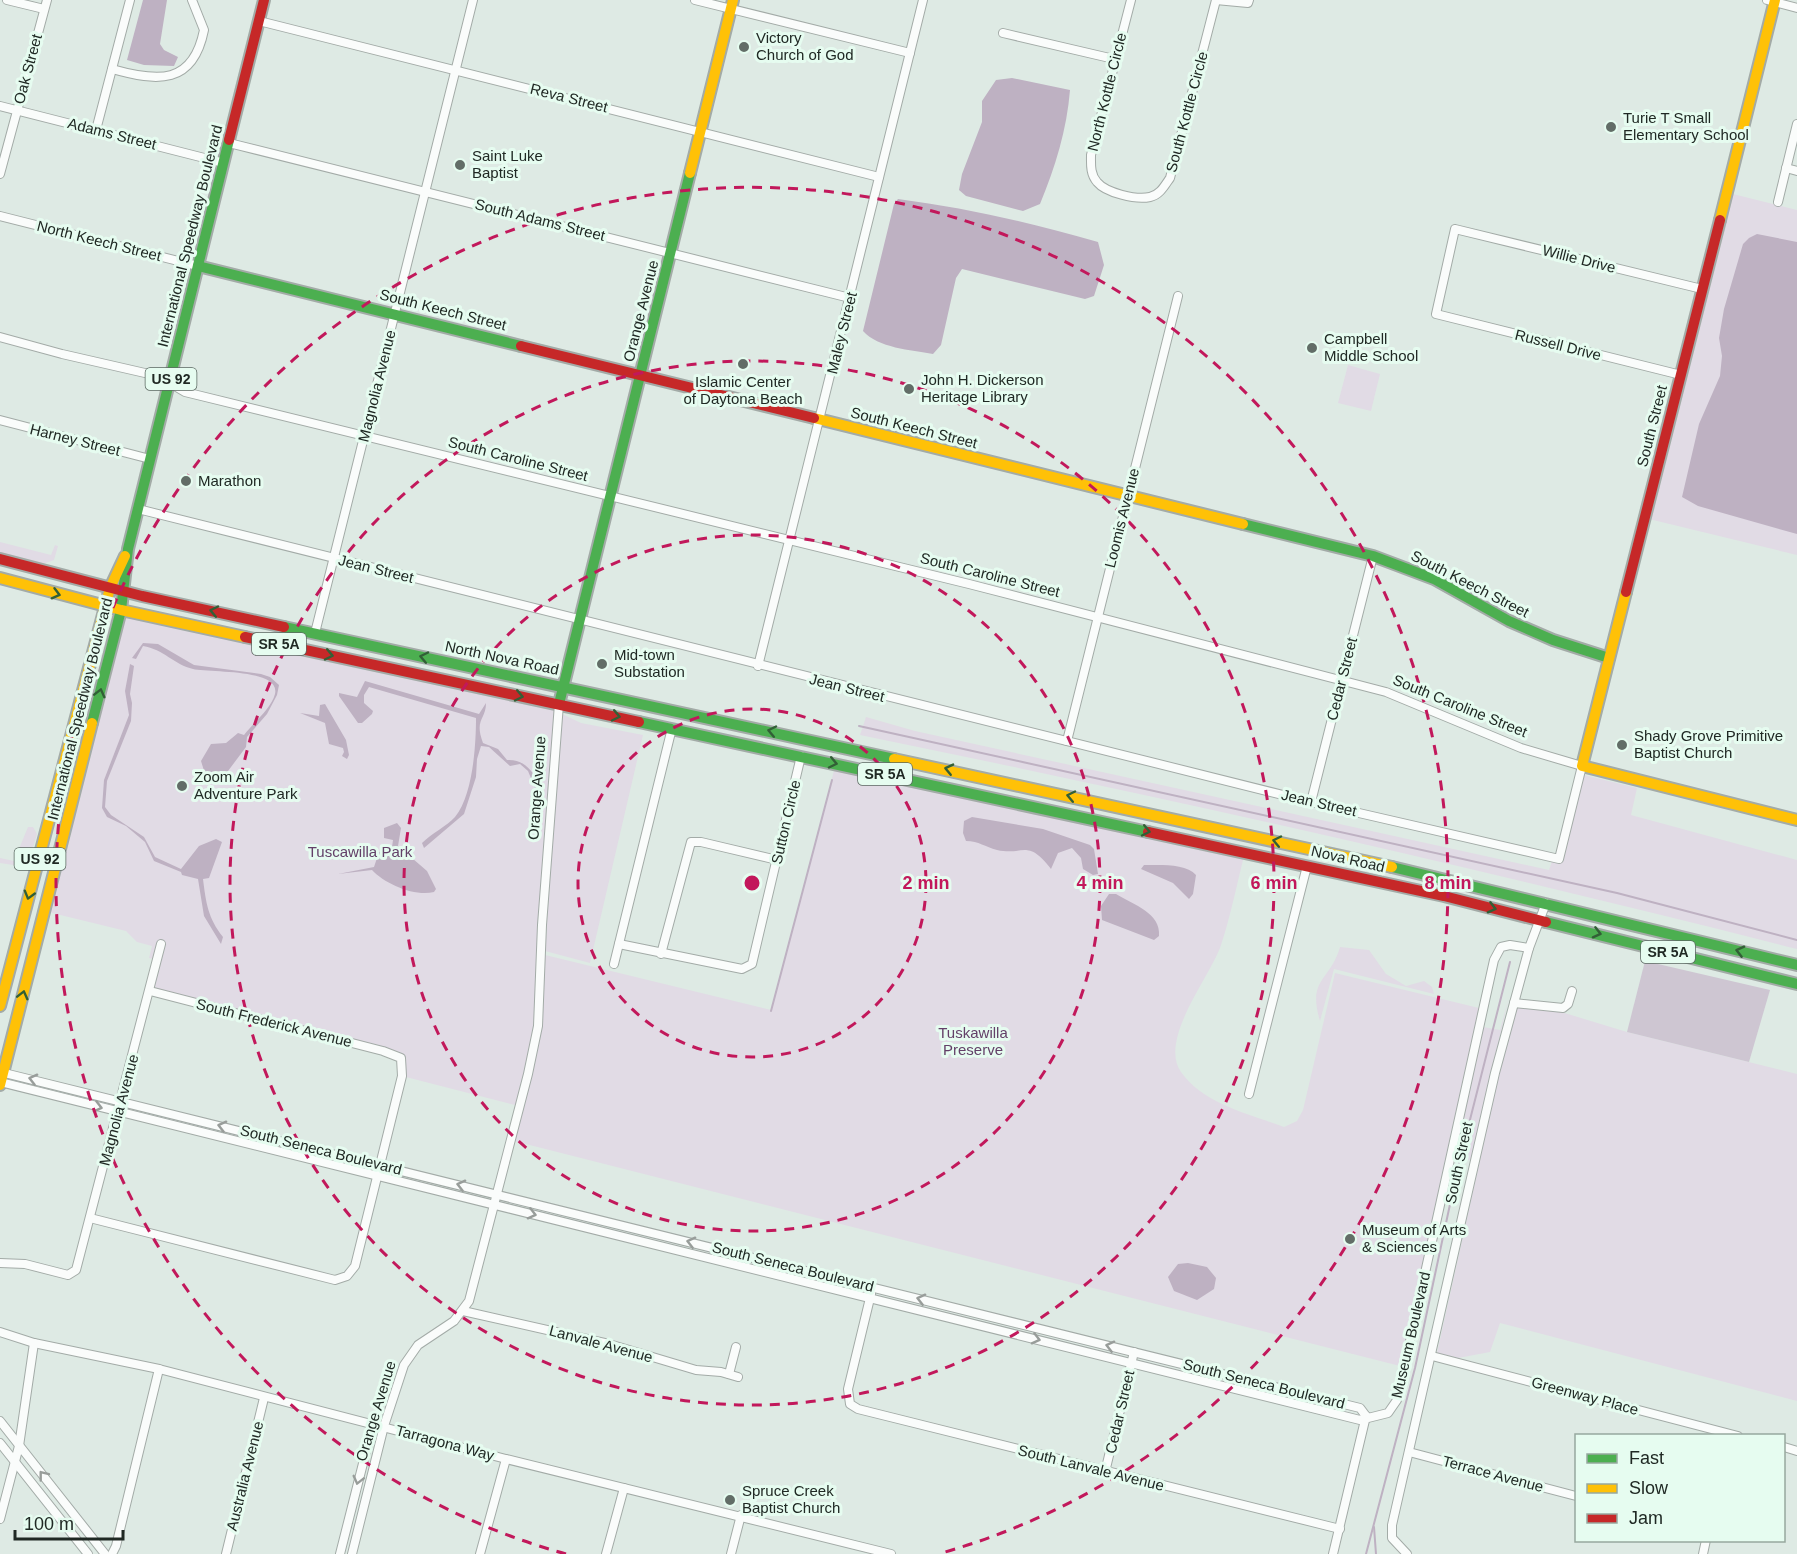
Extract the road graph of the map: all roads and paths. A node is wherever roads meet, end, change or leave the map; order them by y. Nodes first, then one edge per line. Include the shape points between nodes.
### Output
1 (7, 0) edge
2 (47, 0) edge
3 (130, 0) edge
4 (192, 0) edge
5 (264, 0) edge
6 (473, 0) edge
7 (694, 0) edge
8 (923, 0) edge
9 (1131, 0) edge
10 (1216, 0) edge
11 (1772, 1) edge
12 (1248, 2) edge
13 (732, 5) edge
14 (1797, 8) edge
15 (44, 9) junction
16 (259, 21) junction
17 (1003, 33) dead end
18 (910, 53) junction
19 (1114, 59) junction
20 (112, 69) junction
21 (455, 70) junction
22 (0, 105) edge
23 (16, 110) junction
24 (1797, 124) edge
25 (96, 130) junction
26 (701, 131) junction
27 (229, 143) junction
28 (224, 162) junction
29 (1786, 168) junction
30 (1797, 171) edge
31 (0, 174) edge
32 (879, 177) junction
33 (425, 192) junction
34 (1131, 195) joint
35 (1778, 202) dead end
36 (0, 216) edge
37 (671, 253) junction
38 (198, 266) junction
39 (1702, 289) junction
40 (1178, 296) dead end
41 (850, 298) junction
42 (395, 313) junction
43 (1436, 314) joint
44 (0, 337) edge
45 (1681, 375) junction
46 (640, 376) junction
47 (170, 383) junction
48 (0, 420) edge
49 (820, 421) junction
50 (364, 436) junction
51 (150, 459) junction
52 (1128, 496) junction
53 (610, 497) junction
54 (138, 509) junction
55 (789, 541) junction
56 (128, 549) junction
57 (1372, 556) junction
58 (334, 558) junction
59 (0, 559) edge
60 (0, 578) edge
61 (110, 588) junction
62 (125, 592) junction
63 (105, 606) junction
64 (121, 610) junction
65 (1096, 617) junction
66 (580, 620) junction
67 (315, 633) junction
68 (1609, 658) junction
69 (758, 666) junction
70 (1342, 680) junction
71 (563, 687) junction
72 (559, 704) junction
73 (672, 728) junction
74 (801, 737) junction
75 (1067, 741) junction
76 (829, 743) junction
77 (776, 750) junction
78 (801, 756) junction
79 (1582, 766) junction
80 (999, 781) joint
81 (1311, 802) junction
82 (1122, 807) junction
83 (1148, 813) junction
84 (1089, 818) junction
85 (1797, 820) edge
86 (50, 822) junction
87 (1116, 824) junction
88 (1334, 854) junction
89 (1558, 859) joint
90 (777, 860) junction
91 (1307, 866) junction
92 (1546, 903) junction
93 (1540, 919) junction
94 (35, 943) junction
95 (161, 944) dead end
96 (619, 944) junction
97 (1529, 948) junction
98 (661, 954) junction
99 (614, 964) dead end
100 (1797, 965) edge
101 (3, 983) edge
102 (1797, 984) edge
103 (150, 991) junction
104 (1572, 992) dead end
105 (1514, 1003) junction
106 (0, 1006) edge
107 (1, 1079) edge
108 (63, 1087) junction
109 (1249, 1094) dead end
110 (60, 1097) junction
111 (121, 1101) junction
112 (118, 1112) junction
113 (249, 1132) junction
114 (247, 1143) junction
115 (381, 1165) junction
116 (378, 1176) junction
117 (496, 1193) junction
118 (493, 1204) junction
119 (90, 1218) junction
120 (624, 1225) junction
121 (622, 1236) junction
122 (758, 1258) junction
123 (0, 1263) edge
124 (755, 1269) junction
125 (872, 1287) junction
126 (870, 1297) junction
127 (463, 1311) junction
128 (1005, 1320) junction
129 (1003, 1331) junction
130 (0, 1332) edge
131 (34, 1343) junction
132 (736, 1347) dead end
133 (1134, 1352) junction
134 (1432, 1356) junction
135 (1131, 1364) junction
136 (159, 1369) junction
137 (729, 1374) junction
138 (738, 1377) dead end
139 (1250, 1381) junction
140 (1248, 1392) junction
141 (264, 1398) junction
142 (1366, 1416) junction
143 (0, 1421) edge
144 (373, 1424) junction
145 (384, 1426) junction
146 (1730, 1434) edge
147 (0, 1443) edge
148 (19, 1446) junction
149 (1409, 1452) junction
150 (506, 1459) junction
151 (15, 1461) junction
152 (1105, 1472) junction
153 (624, 1488) junction
154 (1575, 1496) edge
155 (741, 1515) junction
156 (349, 1516) junction
157 (0, 1519) edge
158 (360, 1519) junction
159 (1340, 1529) junction
160 (862, 1551) edge
161 (88, 1554) edge
162 (105, 1554) edge
163 (112, 1554) edge
164 (226, 1554) edge
165 (340, 1554) edge
166 (352, 1554) edge
167 (480, 1554) edge
168 (606, 1554) edge
169 (731, 1554) edge
170 (891, 1554) edge
171 (1333, 1554) edge
172 (1407, 1554) edge

1 - 15 street
2 - 15 street, Oak Street
3 - 20 street
4 - 20 street via 203,24 202,42 193,62 175,74 135,75
5 - 16 main road, International Speedway Boulevard / US 92
6 - 21 street, Magnolia Avenue
7 - 13 street
8 - 18 street, Maley Street
9 - 19 street, North Kottle Circle
10 - 12 street
10 - 34 street, South Kottle Circle via 1170,178 1161,191 1150,197
11 - 14 street
11 - 39 main road, South Street
13 - 18 street
13 - 26 main road, Orange Avenue
15 - 23 street, Oak Street
16 - 21 street, Reva Street
16 - 27 main road, International Speedway Boulevard / US 92
17 - 19 street
18 - 32 street, Maley Street
19 - 34 street, North Kottle Circle via 1091,154 1091,170 1096,182 1108,190
20 - 25 street
21 - 26 street, Reva Street
21 - 33 street, Magnolia Avenue
22 - 23 street, Adams Street
23 - 25 street, Adams Street
23 - 31 street, Oak Street
24 - 29 street
25 - 28 street, Adams Street
26 - 32 street, Reva Street
26 - 37 main road, Orange Avenue
27 - 28 main road, International Speedway Boulevard / US 92
27 - 33 street, South Adams Street
28 - 38 main road, International Speedway Boulevard / US 92
29 - 30 street
29 - 35 street
32 - 41 street, Maley Street
33 - 37 street, South Adams Street
33 - 42 street, Magnolia Avenue
36 - 38 street, North Keech Street
37 - 41 street, South Adams Street
37 - 46 main road, Orange Avenue
38 - 42 main road, South Keech Street
38 - 47 main road, International Speedway Boulevard / US 92
39 - 43 street, Willie Drive via 1455,229
39 - 45 main road, South Street
40 - 52 street, Loomis Avenue
41 - 49 street, Maley Street
42 - 46 main road, South Keech Street
42 - 50 street, Magnolia Avenue
43 - 45 street, Russell Drive
44 - 47 street, South Caroline Street via 158,376
45 - 68 main road, South Street
46 - 49 main road, South Keech Street
46 - 53 main road, Orange Avenue
47 - 50 street, South Caroline Street via 185,392
47 - 51 main road, International Speedway Boulevard / US 92
48 - 51 street, Harney Street
49 - 52 main road, South Keech Street
49 - 55 street, Maley Street
50 - 53 street, South Caroline Street
50 - 58 street, Magnolia Avenue
51 - 54 main road, International Speedway Boulevard / US 92
52 - 57 main road, South Keech Street
52 - 65 street, Loomis Avenue
53 - 55 street, South Caroline Street
53 - 66 main road, Orange Avenue
54 - 56 main road, International Speedway Boulevard / US 92
54 - 58 street, Jean Street
55 - 65 street, South Caroline Street
55 - 69 street, Maley Street
56 - 61 main road, International Speedway Boulevard / US 92
56 - 62 main road, International Speedway Boulevard / US 92
57 - 68 main road, South Keech Street via 1426,576 1553,640
57 - 70 street, Cedar Street
58 - 66 street, Jean Street
58 - 67 street, Magnolia Avenue
59 - 61 main road, North Nova Road / SR 5A
60 -> 63 main road, SR 5A
61 - 62 main road, North Nova Road / SR 5A
61 - 63 main road, International Speedway Boulevard / US 92
62 - 64 main road, International Speedway Boulevard / US 92
67 -> 62 main road, North Nova Road / SR 5A
63 - 64 main road, SR 5A
63 - 86 main road, International Speedway Boulevard / US 92
64 -> 72 main road, SR 5A
94 -> 64 main road, International Speedway Boulevard / US 92
65 - 70 street, South Caroline Street
65 - 75 street, Loomis Avenue
66 - 69 street, Jean Street
66 - 71 main road, Orange Avenue
71 -> 67 main road, North Nova Road / SR 5A
68 - 79 main road, South Street
69 - 75 street, Jean Street
70 - 79 street, South Caroline Street via 1386,692 1521,748
70 - 81 street, Cedar Street
71 - 72 main road, Orange Avenue
74 -> 71 main road, North Nova Road / SR 5A
72 -> 73 main road, SR 5A
72 - 117 street, Orange Avenue via 538,1026
73 - 77 main road, SR 5A
73 - 96 street
74 - 76 main road, North Nova Road / SR 5A
74 - 77 main road
75 - 81 street, Jean Street
76 - 78 main road
80 -> 76 main road, North Nova Road / SR 5A
77 - 78 main road, SR 5A
78 -> 84 main road, Nova Road / SR 5A
78 - 90 street, Sutton Circle
79 - 85 main road, South Caroline Street
79 - 89 street, South Street
82 -> 80 main road, Nova Road / SR 5A
81 - 89 street, Jean Street
82 - 83 main road, Nova Road / SR 5A
82 - 84 main road via 1113,814
83 - 87 main road
88 -> 83 main road, Nova Road / SR 5A
84 - 87 main road, Nova Road / SR 5A
86 - 94 main road via 56,828 55,838 31,930
86 -> 101 main road, International Speedway Boulevard / US 92
87 -> 91 main road, Nova Road / SR 5A
88 - 91 main road
88 - 92 main road, Nova Road / SR 5A
90 - 98 street, Sutton Circle via 752,964 747,969
90 - 98 street via 691,842
91 -> 93 main road, Nova Road / SR 5A
91 - 109 street
92 - 93 street, South Street
100 -> 92 main road, Nova Road / SR 5A
93 - 97 street, South Street
93 -> 102 main road, Nova Road / SR 5A
107 -> 94 main road, International Speedway Boulevard / US 92
95 - 103 street, Magnolia Avenue
96 - 98 street, Sutton Circle
96 - 99 street
97 - 105 street, South Street
97 - 142 street, Museum Boulevard via 1501,947 1494,960 1397,1400 1388,1413
101 - 106 main road, International Speedway Boulevard / US 92
103 - 111 street, Magnolia Avenue
103 - 115 street, South Frederick Avenue via 397,1055 403,1064 402,1076
104 - 105 street via 1563,1008
105 - 134 street, South Street
108 -> 107 street, South Seneca Boulevard
107 - 110 street, South Seneca Boulevard
108 - 110 street
108 - 111 street, South Seneca Boulevard
110 -> 112 street, South Seneca Boulevard
111 - 112 street, Magnolia Avenue
113 -> 111 street, South Seneca Boulevard
112 - 114 street, South Seneca Boulevard
112 - 119 street, Magnolia Avenue
113 - 114 street
113 - 115 street, South Seneca Boulevard
114 - 116 street, South Seneca Boulevard
115 - 116 street
117 -> 115 street, South Seneca Boulevard
116 - 118 street, South Seneca Boulevard
116 - 119 street via 355,1266 335,1280
117 - 118 street, Orange Avenue
117 - 120 street, South Seneca Boulevard
118 -> 121 street, South Seneca Boulevard
118 - 127 street, Orange Avenue via 475,1280
119 - 123 street, Magnolia Avenue via 72,1274
120 - 121 street
122 -> 120 street, South Seneca Boulevard
121 - 124 street, South Seneca Boulevard
122 - 124 street
122 - 125 street, South Seneca Boulevard
124 - 126 street, South Seneca Boulevard
125 - 126 street
128 -> 125 street, South Seneca Boulevard
126 - 129 street, South Seneca Boulevard
126 - 152 street, South Lanvale Avenue via 848,1399 858,1409
127 - 137 street, Lanvale Avenue via 609,1344 696,1370
127 - 145 street, Orange Avenue via 410,1355
128 - 129 street
133 -> 128 street, South Seneca Boulevard
129 -> 135 street, South Seneca Boulevard
130 - 131 street, Tarragona Way
131 - 136 street, Tarragona Way
131 - 148 street
132 - 137 street
133 - 135 street, Cedar Street
133 - 139 street, South Seneca Boulevard
134 - 146 street, Greenway Place
134 - 149 street, South Street
135 - 140 street, South Seneca Boulevard
135 - 152 street, Cedar Street
136 - 141 street, Tarragona Way
136 - 163 street
137 - 138 street, Lanvale Avenue
139 - 140 street
139 - 142 street, South Seneca Boulevard via 1360,1408
140 - 142 street, South Seneca Boulevard via 1353,1420
141 - 144 street, Tarragona Way
141 - 164 street, Australia Avenue
142 - 159 street
143 - 148 street
144 - 145 street, Tarragona Way
144 -> 156 street, Orange Avenue
145 - 150 street, Tarragona Way
145 - 158 street, Orange Avenue
147 - 151 street
148 - 151 street
162 -> 148 street
149 - 154 street, Terrace Avenue
149 - 172 street, South Street via 1392,1525 1392,1538
150 - 153 street, Tarragona Way
150 - 167 street
151 - 157 street
151 - 161 street
152 - 159 street, South Lanvale Avenue
153 - 155 street, Tarragona Way
153 - 168 street
155 - 160 street, Tarragona Way
155 - 169 street
156 - 158 street
156 - 165 street, Orange Avenue
158 - 166 street, Orange Avenue
159 - 171 street
160 - 170 street, Tarragona Way

